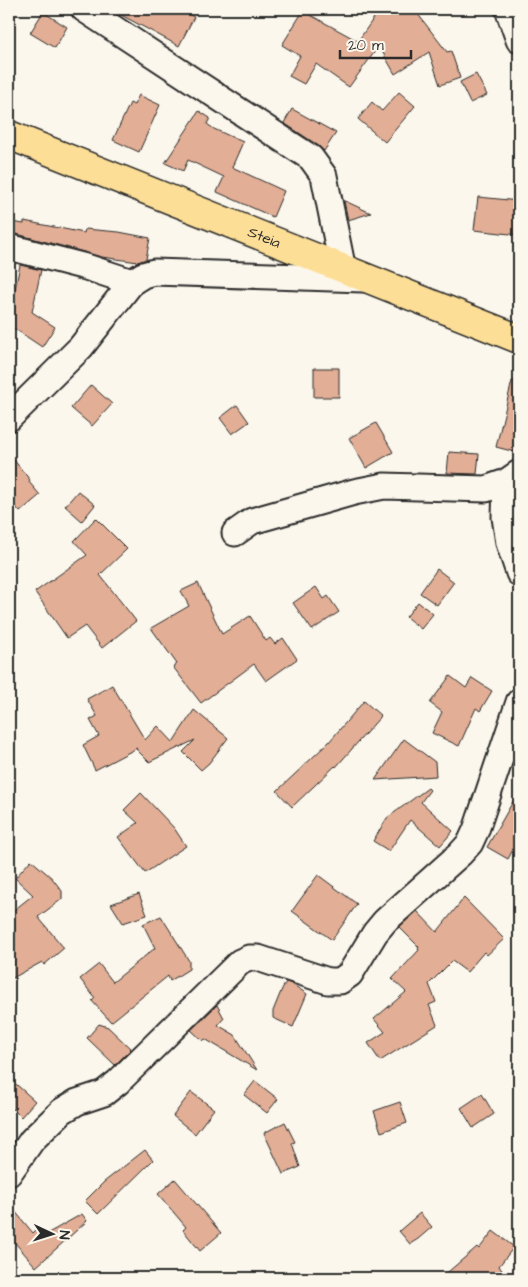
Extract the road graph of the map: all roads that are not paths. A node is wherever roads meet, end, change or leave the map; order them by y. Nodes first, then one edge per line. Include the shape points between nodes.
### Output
1 (508, 9) edge
2 (91, 11) edge
3 (519, 40) edge
4 (9, 135) edge
5 (9, 247) edge
6 (343, 270) junction
7 (369, 279) junction
8 (132, 282) junction
9 (519, 339) edge
10 (9, 418) edge
11 (513, 478) edge
12 (235, 533) dead end
13 (519, 573) edge
14 (519, 702) edge
15 (9, 1173) edge

1 - 3 street
2 - 6 street via 311,158 324,176
4 - 6 main road, Steia
5 - 8 street
6 - 7 main road, Steia
7 - 8 street via 154,272
7 - 9 main road, Steia
8 - 10 street via 81,347
11 - 12 street via 486,489 384,486 252,521
11 - 13 street via 505,517
14 - 15 street via 470,843 385,921 350,974 340,981 328,981 258,958 240,962 118,1082 104,1093 62,1111 32,1140

